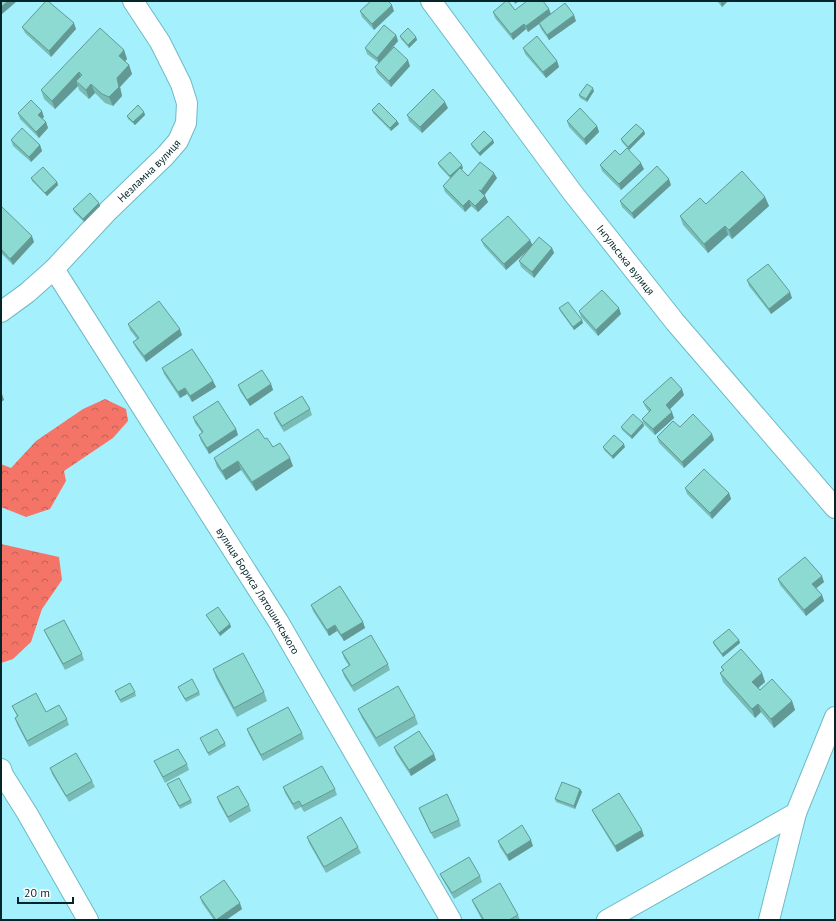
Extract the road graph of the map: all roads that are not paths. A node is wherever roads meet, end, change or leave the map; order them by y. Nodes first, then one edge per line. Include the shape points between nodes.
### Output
1 (132, 1) edge
2 (431, 1) edge
3 (54, 269) junction
4 (3, 307) edge
5 (835, 508) edge
6 (835, 717) edge
7 (1, 769) edge
8 (796, 813) junction
9 (88, 920) edge
10 (451, 920) edge
11 (607, 920) edge
12 (769, 920) edge

1 - 3 street, Незламна вулиця via 160,42 181,84 187,103 186,123 178,141 169,151
2 - 5 street, Інгульська вулиця via 572,192 675,322
3 - 4 street, Незламна вулиця via 27,293
3 - 10 street, вулиця Бориса Лятошинського via 278,621
6 - 8 street
7 - 9 street
8 - 11 street
8 - 12 street

